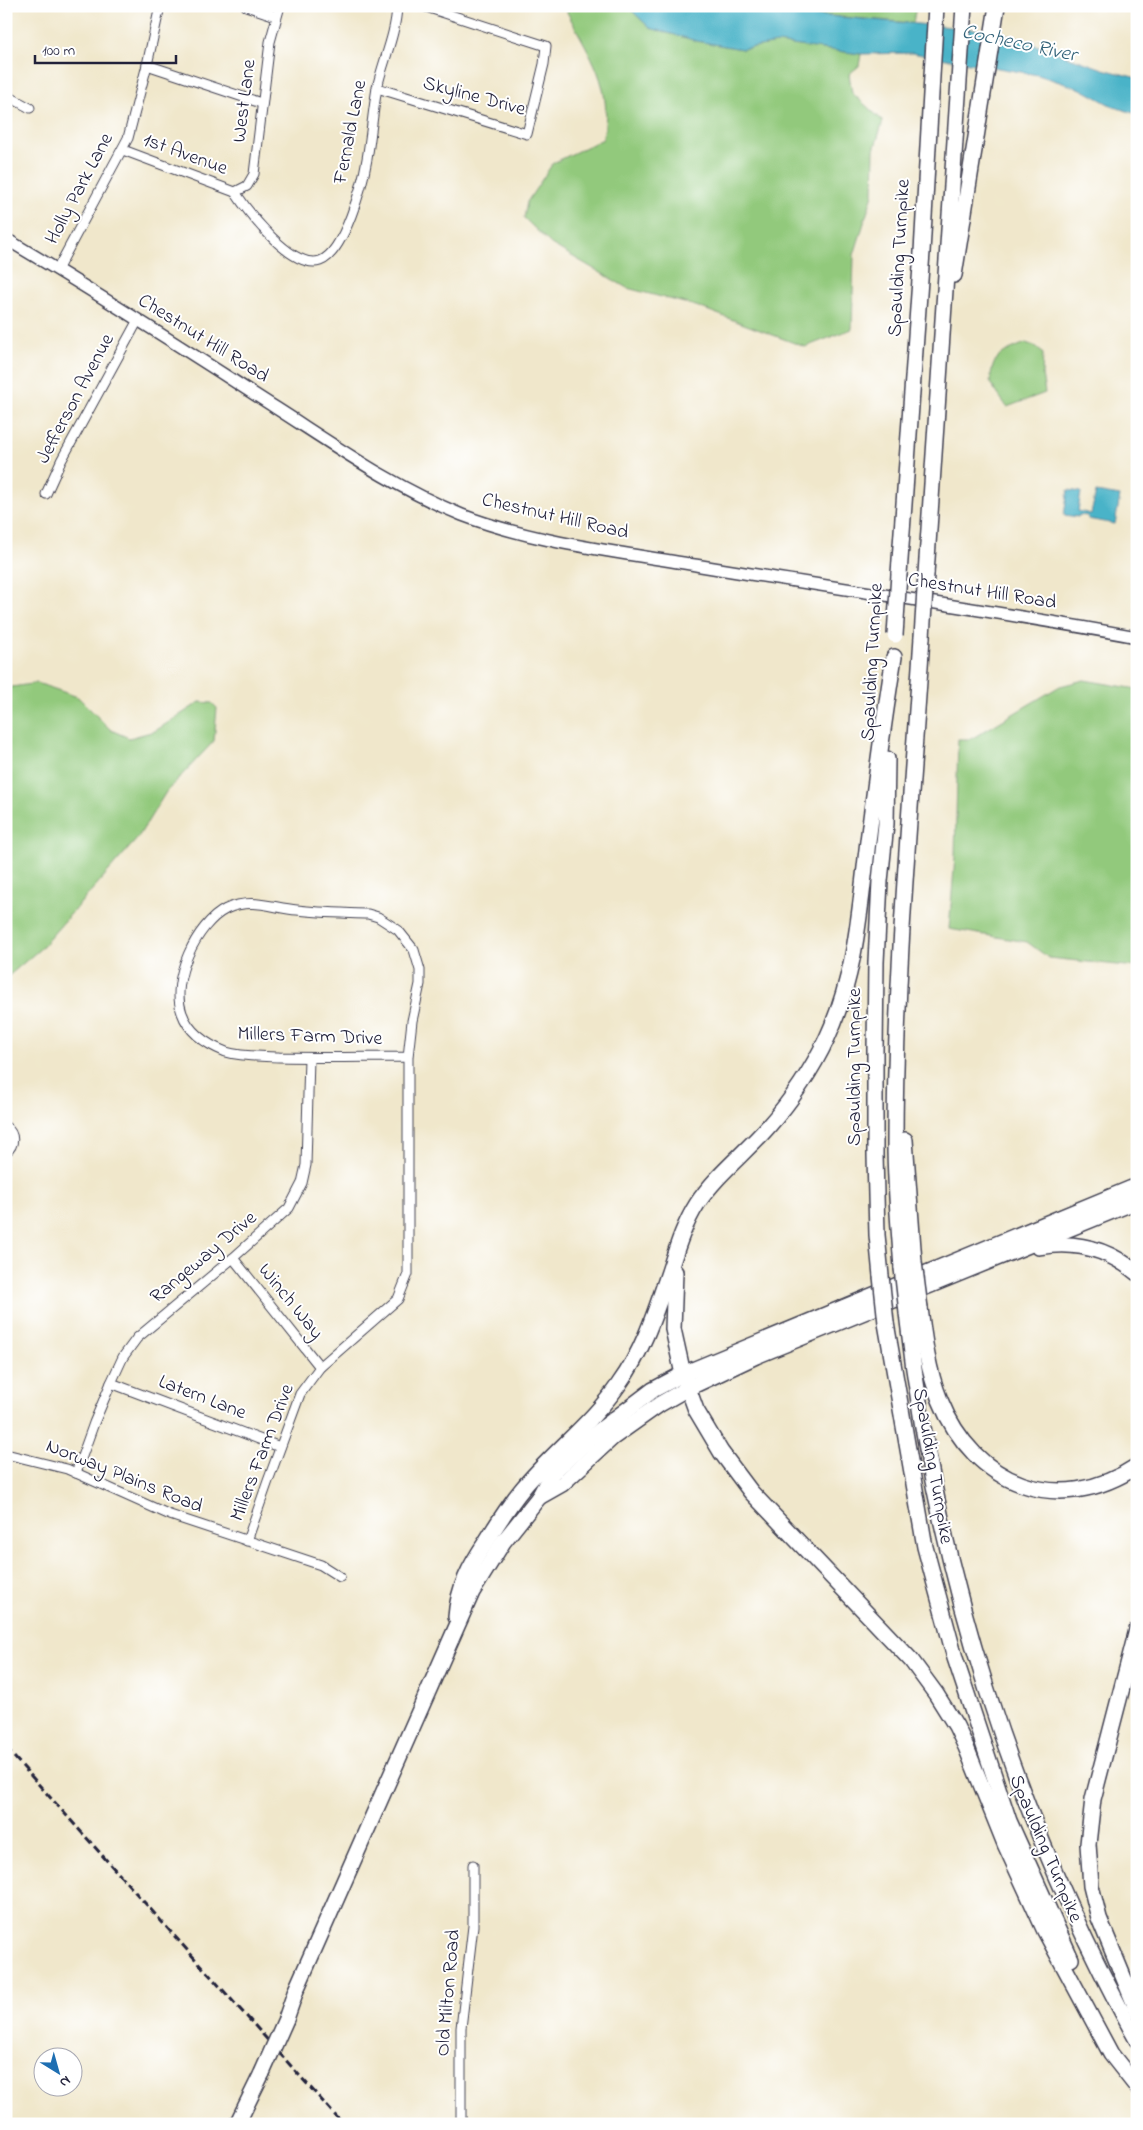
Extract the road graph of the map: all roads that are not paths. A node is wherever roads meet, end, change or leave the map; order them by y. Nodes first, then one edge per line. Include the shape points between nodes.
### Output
1 (160, 6) edge
2 (246, 6) edge
3 (280, 6) edge
4 (397, 6) edge
5 (423, 6) edge
6 (935, 8) edge
7 (964, 9) edge
8 (996, 9) edge
9 (276, 16) junction
10 (147, 65) junction
11 (378, 88) junction
12 (6, 95) edge
13 (261, 104) junction
14 (30, 108) dead end
15 (123, 150) junction
16 (235, 192) junction
17 (6, 240) edge
18 (57, 270) junction
19 (138, 320) junction
20 (939, 372) junction
21 (46, 494) dead end
22 (1137, 637) edge
23 (894, 657) junction
24 (408, 1057) junction
25 (309, 1058) junction
26 (6, 1127) edge
27 (6, 1152) edge
28 (1135, 1198) edge
29 (677, 1248) junction
30 (233, 1258) junction
31 (987, 1262) junction
32 (1137, 1273) edge
33 (913, 1311) junction
34 (320, 1367) junction
35 (685, 1381) junction
36 (111, 1383) junction
37 (280, 1447) junction
38 (6, 1454) edge
39 (1137, 1466) edge
40 (76, 1473) junction
41 (247, 1541) junction
42 (340, 1576) dead end
43 (456, 1626) junction
44 (1137, 1630) edge
45 (473, 1866) dead end
46 (1137, 2010) edge
47 (1137, 2040) edge
48 (1137, 2086) edge
49 (237, 2124) edge
50 (461, 2124) edge

1 - 10 street, Holly Park Lane
2 - 9 street
3 - 9 street, West Lane
4 - 11 street, Fernald Lane
5 - 11 street, Skyline Drive via 546,46 527,134
6 - 23 highway, Spaulding Turnpike, bridge
7 - 20 highway, Spaulding Turnpike
8 - 20 highway
9 - 13 street, West Lane
10 - 13 street
10 - 15 street, Holly Park Lane
11 - 16 street, Fernald Lane via 364,175 340,240 328,256 319,261 302,259 272,237
12 - 14 street
13 - 16 street, West Lane via 254,174 247,186
15 - 16 street, 1st Avenue
15 - 18 street, Holly Park Lane
17 - 18 street, Chestnut Hill Road
18 - 19 street, Chestnut Hill Road
19 - 21 street, Jefferson Avenue
19 - 22 street, Chestnut Hill Road via 386,478 436,504 483,522 543,538 631,554
20 - 33 highway, Spaulding Turnpike, bridge via 904,895 895,1144
23 - 29 highway via 850,971 838,1012 812,1066 794,1094 766,1130 710,1186 696,1206
23 - 48 highway, Spaulding Turnpike, bridge via 876,962 877,1235 886,1323 925,1547 978,1733 1041,1896
24 - 25 street, Millers Farm Drive
24 - 25 street, Millers Farm Drive via 420,970 414,950 398,930 368,914 294,910 263,903 226,909 210,921 189,953 179,989 182,1014 194,1033 208,1044 228,1052
24 - 34 street, Millers Farm Drive via 408,1274 398,1299
25 - 30 street, Rangeway Drive via 308,1147 302,1183 289,1208
26 - 27 street via 13,1141
28 - 31 highway
28 - 35 highway
29 - 35 highway via 673,1329
29 - 43 highway via 655,1315 632,1366 606,1402 524,1487 503,1516 470,1568 458,1597
30 - 34 street, Winch Way
30 - 36 street, Rangeway Drive via 137,1338 123,1357
31 - 32 highway via 1039,1247 1071,1244 1111,1255
31 - 35 highway via 756,1356
33 - 39 highway via 940,1400 955,1432 979,1460 1010,1480 1031,1488 1057,1491 1096,1487
33 - 47 highway, Spaulding Turnpike via 919,1410 927,1458 957,1585 993,1708 1048,1860 1097,1965
34 - 37 street, Millers Farm Drive via 300,1394
35 - 43 highway via 660,1404 612,1438 562,1484 539,1496 503,1542 472,1592
35 - 48 highway via 696,1410 734,1471 911,1660 936,1694 966,1747 1045,1932 1110,2054
36 - 37 street, Latern Lane
36 - 40 street, Rangeway Drive
37 - 41 street, Millers Farm Drive
38 - 40 street, Norway Plains Road
40 - 41 street, Norway Plains Road via 170,1515
41 - 42 street, Norway Plains Road via 321,1566
43 - 49 highway, bridge via 286,2019
44 - 46 highway via 1093,1799 1088,1844 1091,1886 1099,1918
45 - 50 street, Old Milton Road via 473,1926 461,2028

